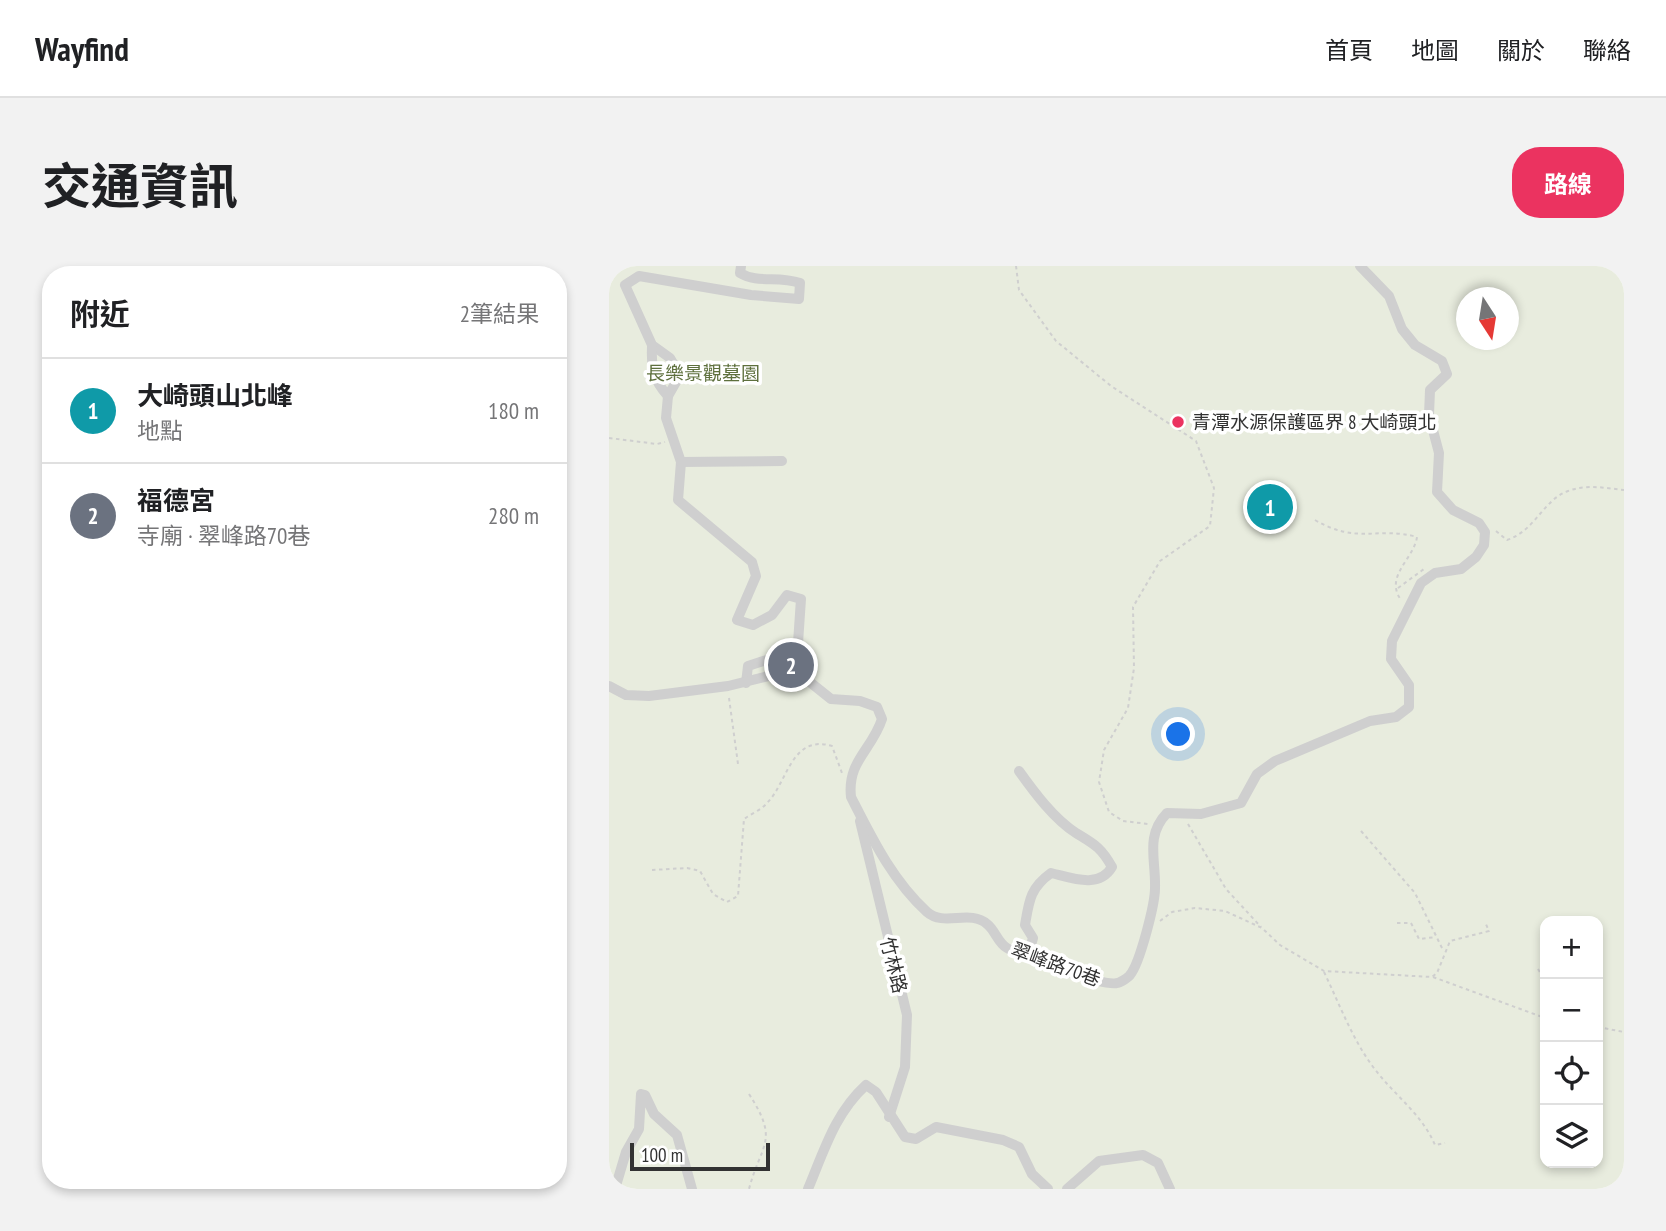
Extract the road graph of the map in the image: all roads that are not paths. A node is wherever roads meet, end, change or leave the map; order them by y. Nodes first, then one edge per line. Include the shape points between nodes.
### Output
1 (741, 266) edge
2 (1360, 266) edge
3 (652, 345) junction
4 (668, 396) junction
5 (782, 461) dead end
6 (681, 462) junction
7 (746, 682) junction
8 (609, 686) edge
9 (1019, 771) dead end
10 (859, 812) junction
11 (1028, 955) junction
12 (890, 1117) junction
13 (615, 1189) edge
14 (692, 1189) edge
15 (808, 1189) edge
16 (1048, 1189) edge
17 (1067, 1189) edge
18 (1170, 1189) edge

1 - 3 street via 740,274 750,279 784,277 800,283 799,299 639,276 625,285
2 - 11 street, 翠峰路70巷 via 1389,296 1402,329 1415,345 1442,361 1447,374 1430,390 1429,415 1439,453 1437,492 1453,510 1479,523 1485,532 1484,545 1461,569 1435,573 1421,583 1392,641 1391,659 1409,685 1409,707 1396,717 1370,720 1275,761 1257,774 1241,803 1213,812 1167,813 1156,824 1155,889 1130,975 1117,983 1099,983
3 - 4 street via 656,384
3 - 4 street via 670,358 680,374
4 - 6 street via 666,418
5 - 6 street
6 - 7 street via 678,500 752,562 756,576 737,620 753,625 772,615 787,595 800,599 798,643 788,653 748,666
7 - 8 street, 翠峰路70巷 via 649,696 626,695
7 - 10 street, 翠峰路70巷 via 782,673 801,675 831,699 877,707 882,719 879,729 852,770 851,797
9 - 11 street via 1076,833 1090,838 1112,867 1097,880 1051,873 1036,883 1025,925 1033,937
10 - 11 street, 翠峰路70巷 via 892,872 929,914 945,919 977,918 988,924 1005,947
10 - 12 street, 竹林路 via 907,1015 905,1067
12 - 15 street via 866,1085 849,1100 832,1130
12 - 16 street via 905,1137 916,1139 936,1127 1019,1147 1032,1174
13 - 14 street via 626,1152 639,1129 641,1094 654,1115 677,1135
17 - 18 street via 1099,1161 1143,1155 1158,1163

